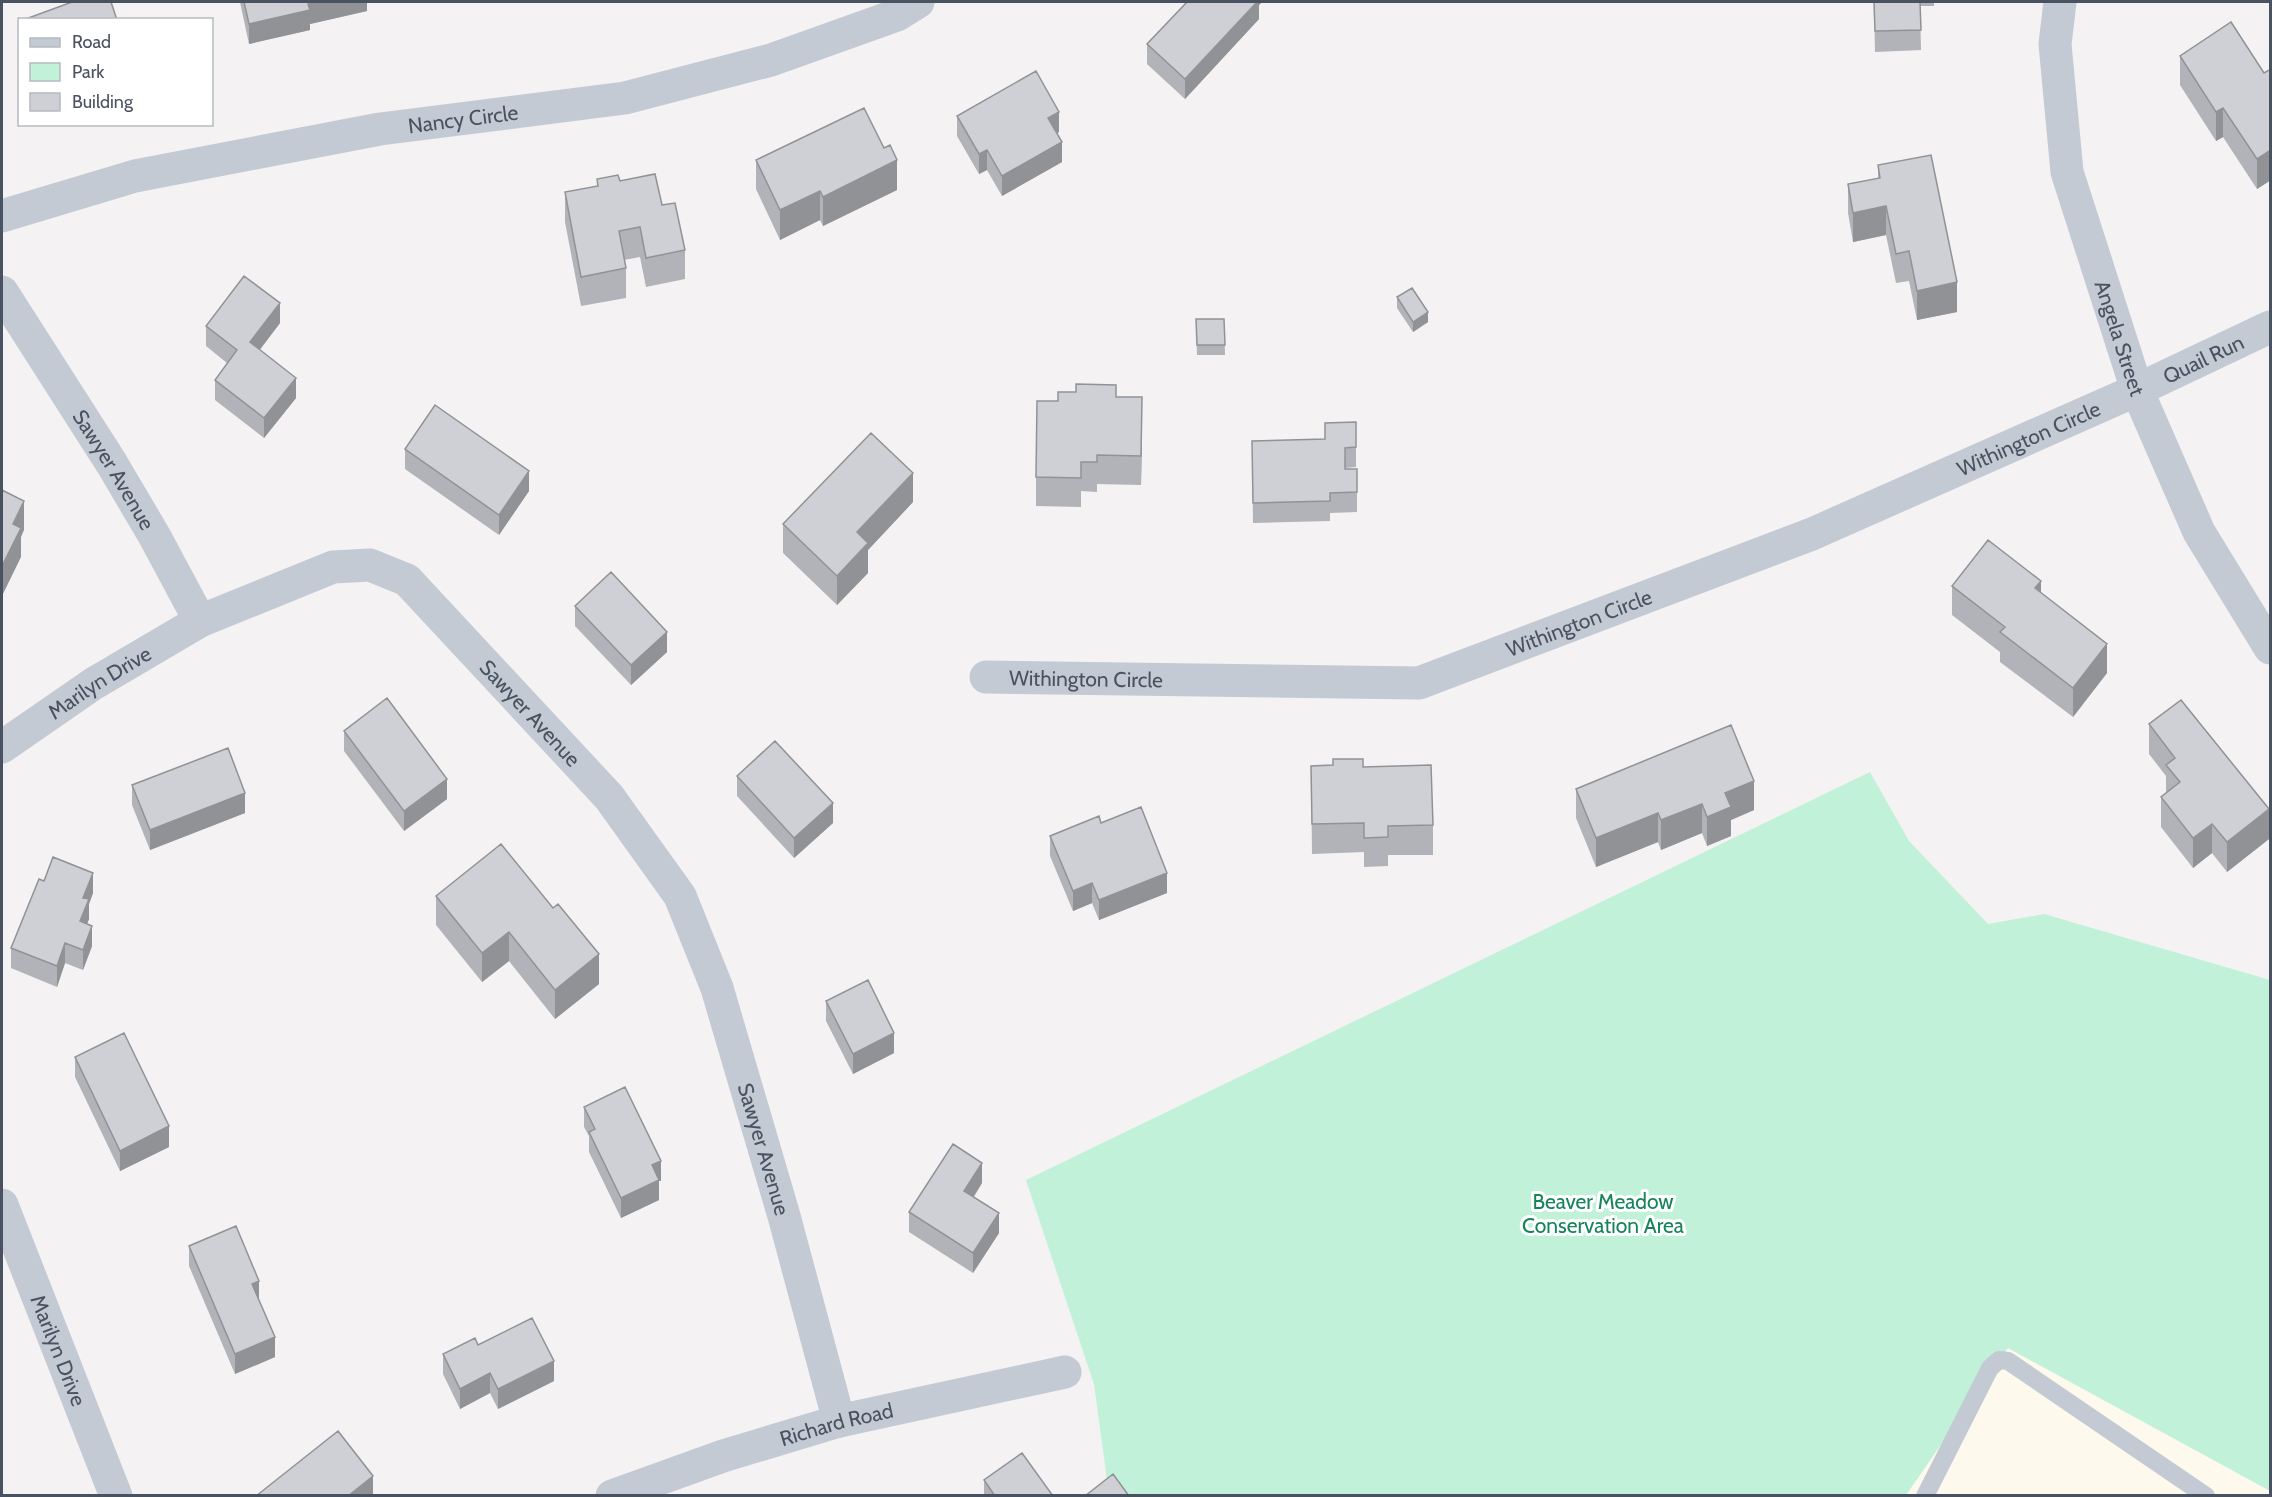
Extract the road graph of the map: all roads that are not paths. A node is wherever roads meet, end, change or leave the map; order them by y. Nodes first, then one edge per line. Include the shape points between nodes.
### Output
1 (918, 2) edge
2 (2060, 2) edge
3 (2, 216) edge
4 (2, 292) edge
5 (2271, 327) edge
6 (2137, 390) junction
7 (200, 621) junction
8 (2271, 648) edge
9 (986, 677) dead end
10 (2, 747) edge
11 (2, 1205) edge
12 (1065, 1372) dead end
13 (839, 1421) junction
14 (116, 1496) edge
15 (612, 1496) edge
16 (1925, 1496) edge
17 (2206, 1496) edge

1 - 3 street, Nancy Circle via 897,15 771,60 625,98 380,129 135,176
2 - 6 street, Angela Street via 2055,44 2067,172
4 - 7 street, Sawyer Avenue via 112,464
5 - 6 street, Quail Run
6 - 8 street, Angela Street via 2199,532
6 - 9 street, Withington Circle via 1812,534 1419,684
7 - 10 street, Marilyn Drive via 93,684
7 - 13 street, Sawyer Avenue via 333,567 370,565 407,580 609,797 680,896 717,988
11 - 14 street, Marilyn Drive
12 - 13 street, Richard Road
13 - 15 street, Richard Road via 723,1456
16 - 17 lane via 1990,1368 1999,1360 2008,1361

